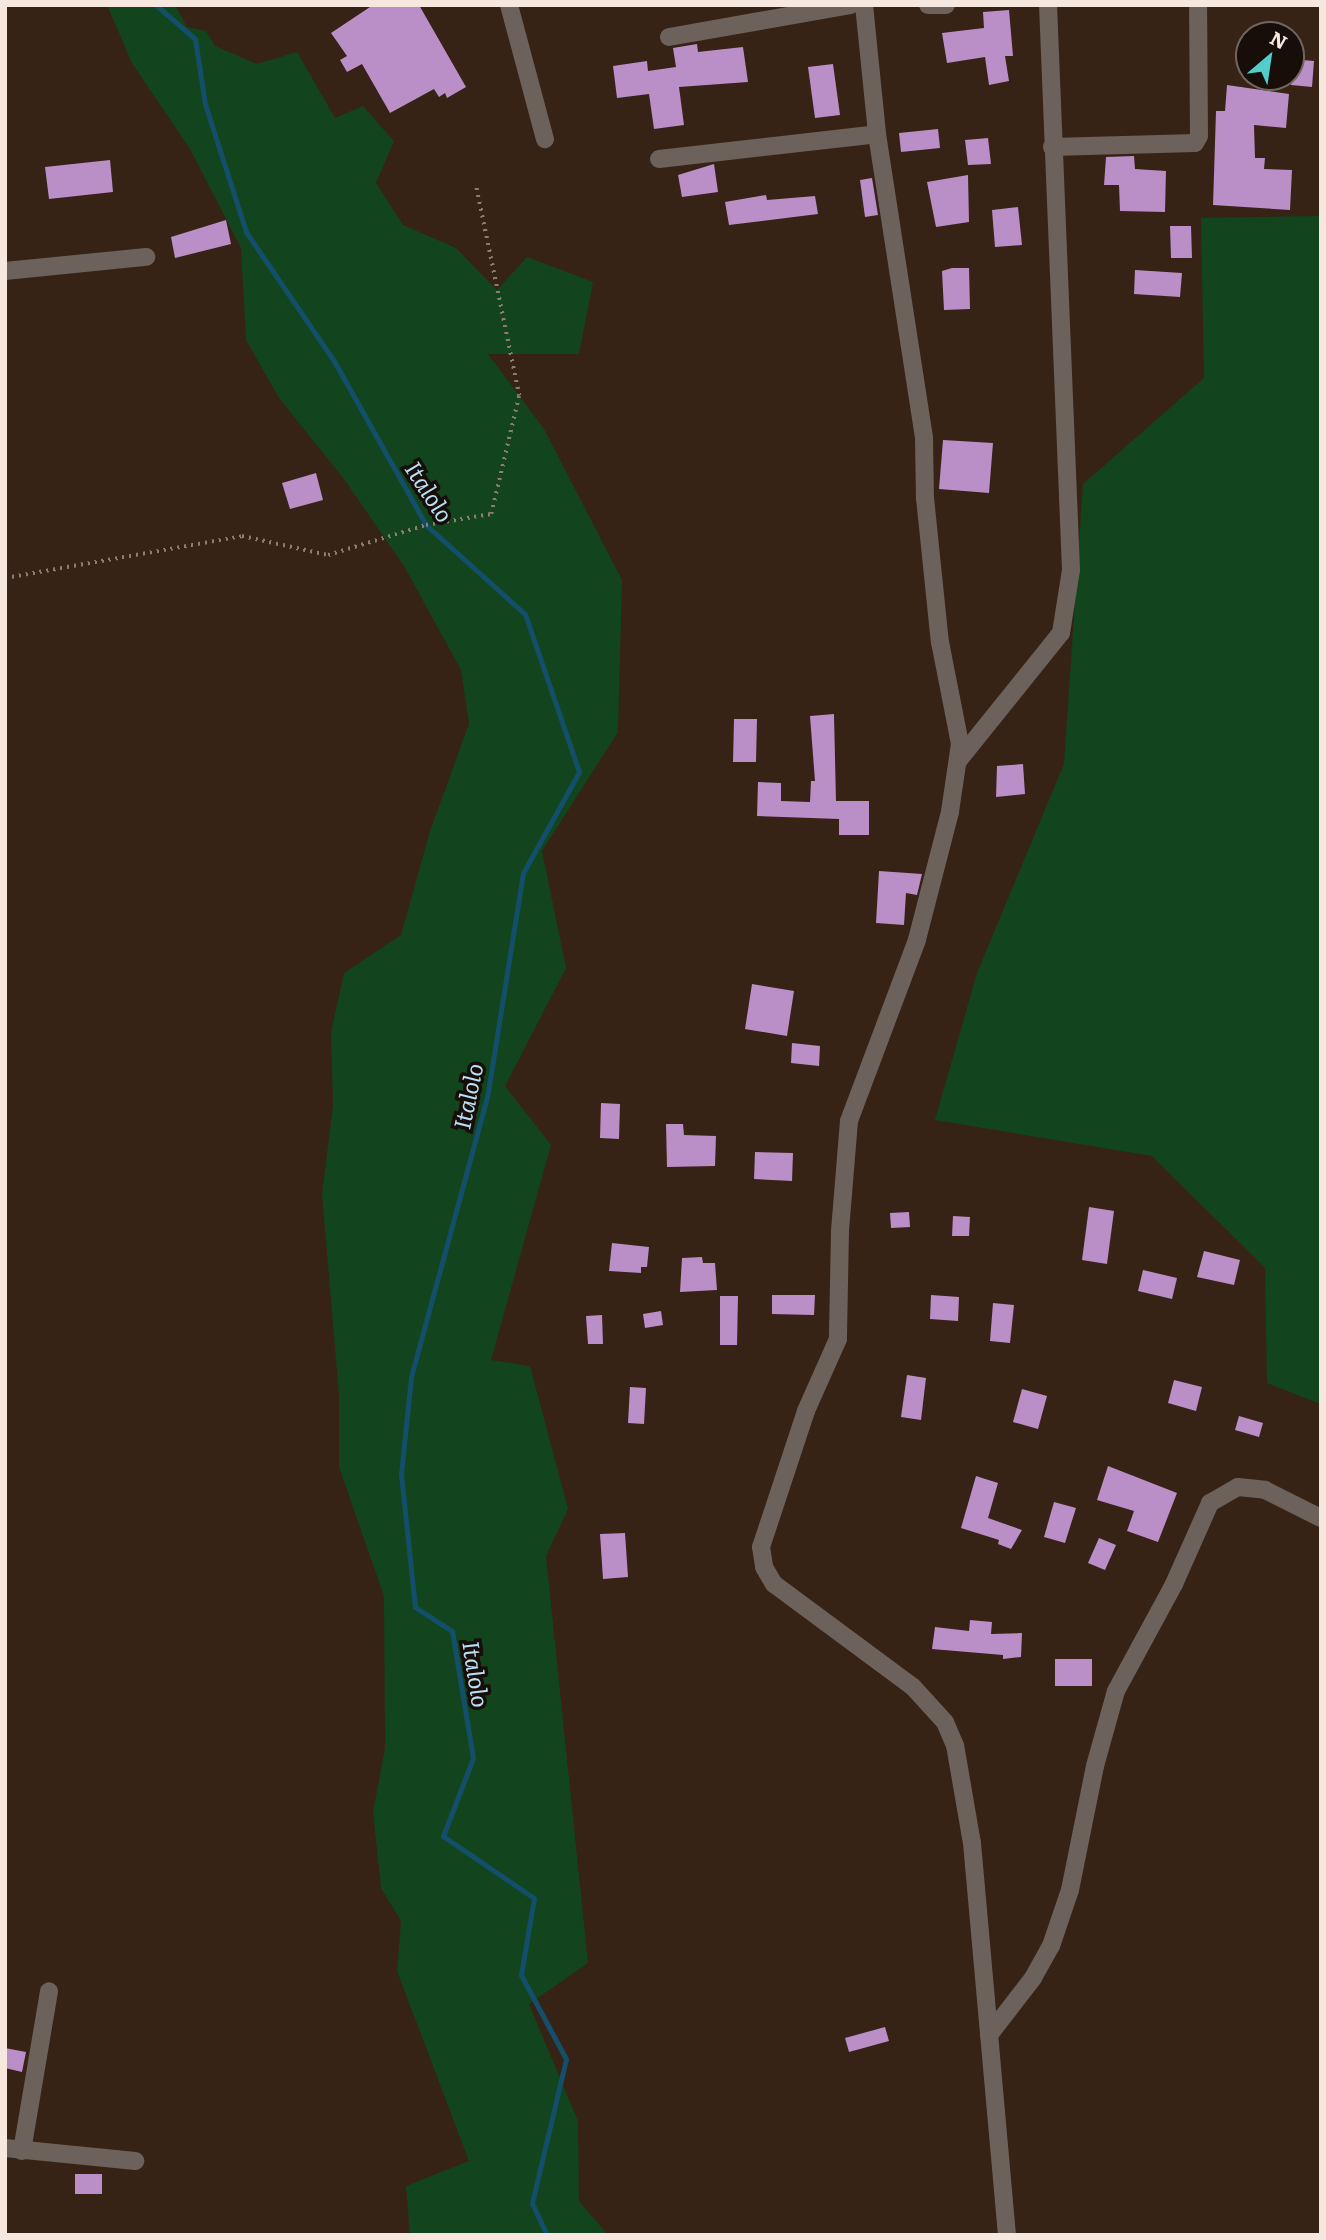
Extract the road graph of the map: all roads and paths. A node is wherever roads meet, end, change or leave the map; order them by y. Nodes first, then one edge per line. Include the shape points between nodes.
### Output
1 (509, 5) edge
2 (851, 5) edge
3 (864, 5) edge
4 (928, 5) edge
5 (946, 5) edge
6 (1048, 5) edge
7 (1198, 5) edge
8 (669, 37) dead end
9 (877, 134) junction
10 (545, 139) dead end
11 (1052, 146) junction
12 (659, 159) dead end
13 (476, 186) dead end
14 (146, 257) dead end
15 (5, 271) edge
16 (5, 578) edge
17 (958, 761) junction
18 (1321, 1518) edge
19 (49, 1991) dead end
20 (989, 2035) junction
21 (13, 2150) edge
22 (135, 2161) dead end
23 (1007, 2235) edge

1 - 10 street
2 - 8 street
3 - 9 street
4 - 5 street
6 - 11 street
7 - 11 street via 1199,136 1195,143
9 - 12 street
9 - 17 street via 924,437 940,642 959,731
11 - 17 street via 1071,570 1061,633
13 - 16 path via 519,396 491,514 426,525 328,555 242,536
14 - 15 street
17 - 20 street via 950,812 917,940 849,1121 838,1339 806,1411 761,1547 764,1567 786,1596 894,1671 946,1721 956,1745 972,1843
18 - 20 street via 1265,1490 1238,1487 1210,1503 1174,1584 1116,1691 1095,1766 1070,1890 1051,1947
19 - 21 street
20 - 23 street
21 - 22 street

